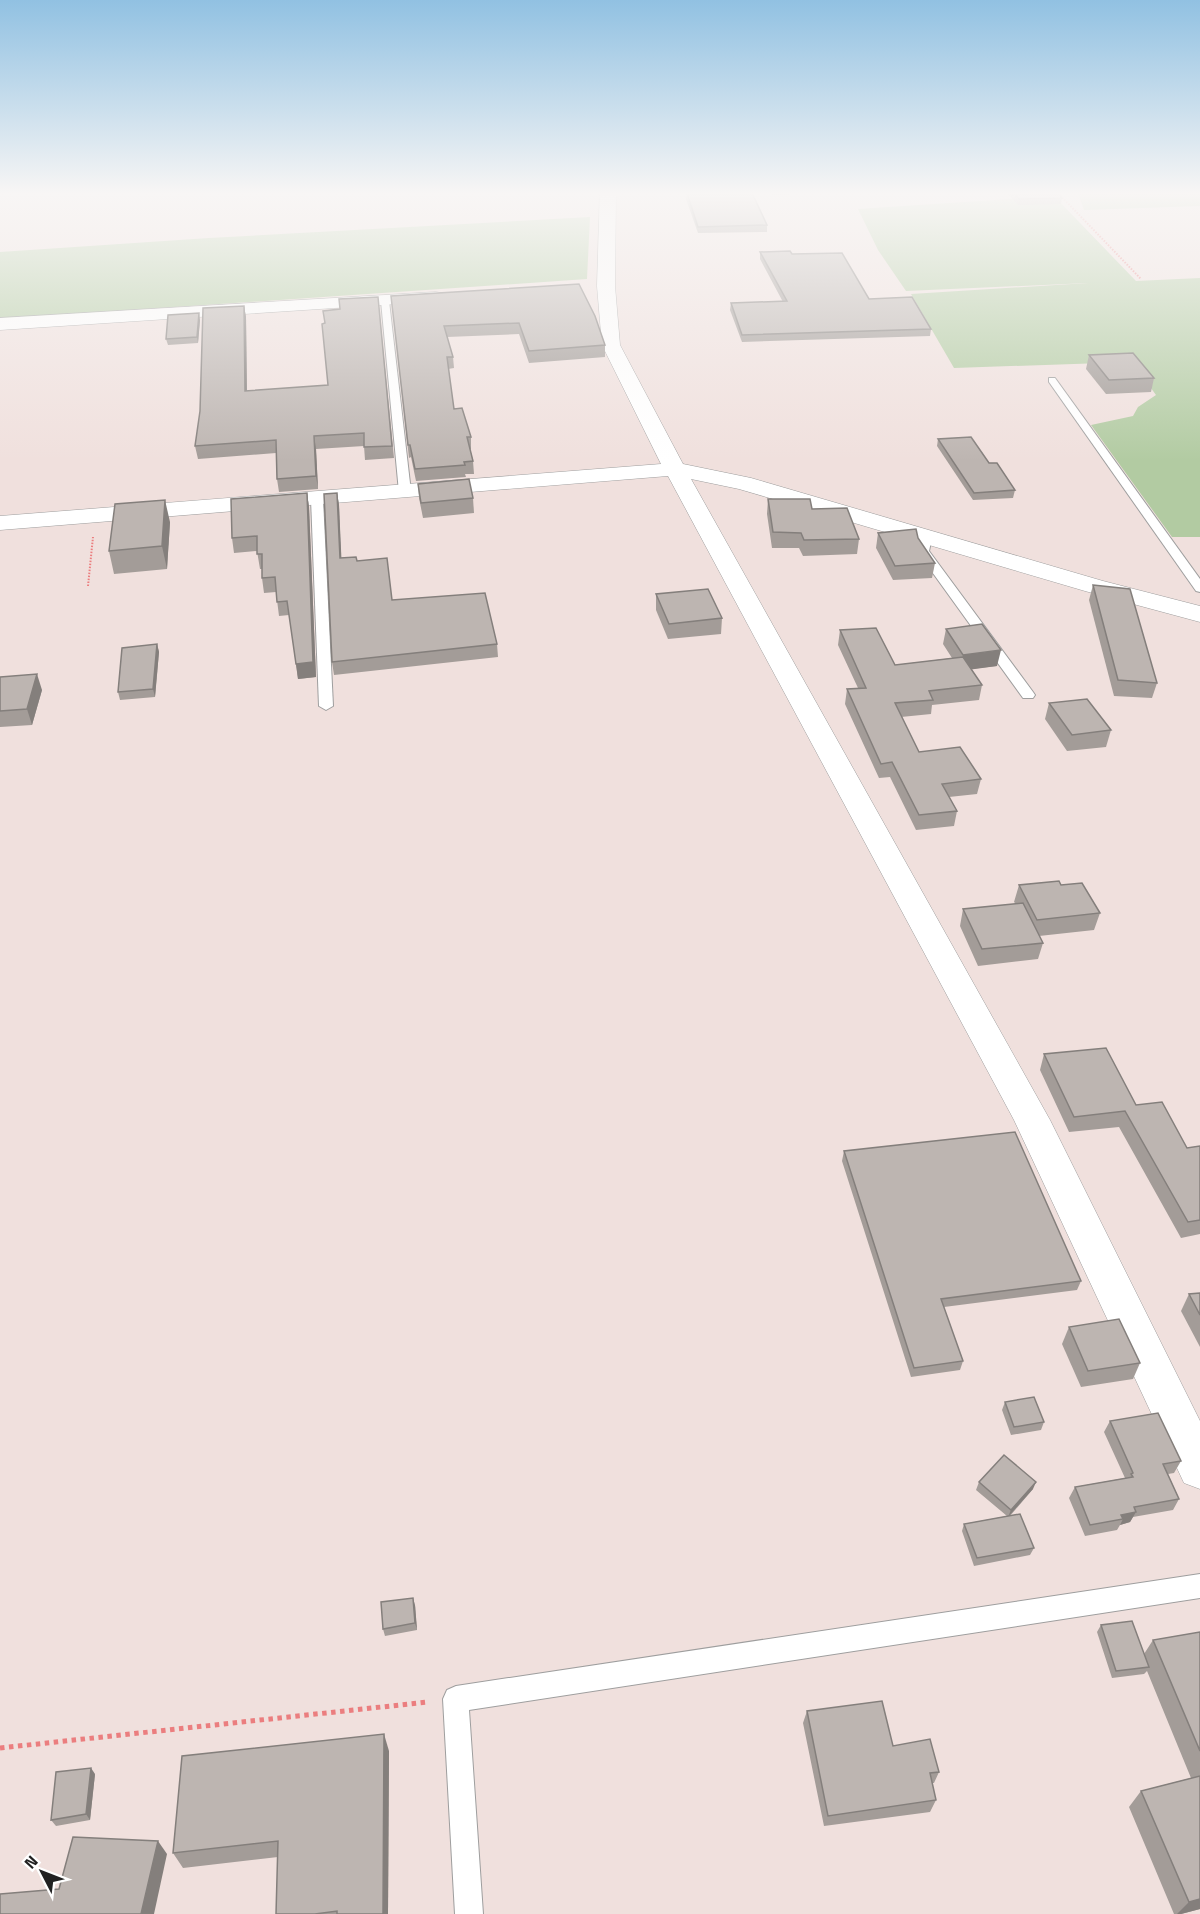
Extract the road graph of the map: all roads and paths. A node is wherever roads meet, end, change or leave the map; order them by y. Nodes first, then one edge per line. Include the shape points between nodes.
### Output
1 (600, 282) edge
2 (455, 296) edge
3 (386, 301) junction
4 (0, 324) edge
5 (1052, 380) dead end
6 (675, 469) junction
7 (405, 492) junction
8 (317, 499) junction
9 (95, 516) junction
10 (0, 523) edge
11 (926, 537) junction
12 (88, 586) dead end
13 (1200, 588) edge
14 (1200, 614) edge
15 (1028, 695) dead end
16 (326, 706) dead end
17 (1200, 1468) edge
18 (1200, 1586) edge
19 (456, 1699) junction
20 (0, 1748) edge
21 (469, 1914) edge

1 - 6 street via 611,345
2 - 3 street
3 - 4 street
3 - 7 lane
5 - 13 lane
6 - 7 street
6 - 11 street via 743,483
6 - 17 street via 1032,1120
7 - 8 street
8 - 9 street
8 - 16 lane
9 - 10 street
9 - 12 path
11 - 14 street
11 - 15 lane via 923,551
18 - 19 lane
19 - 20 path
19 - 21 lane

